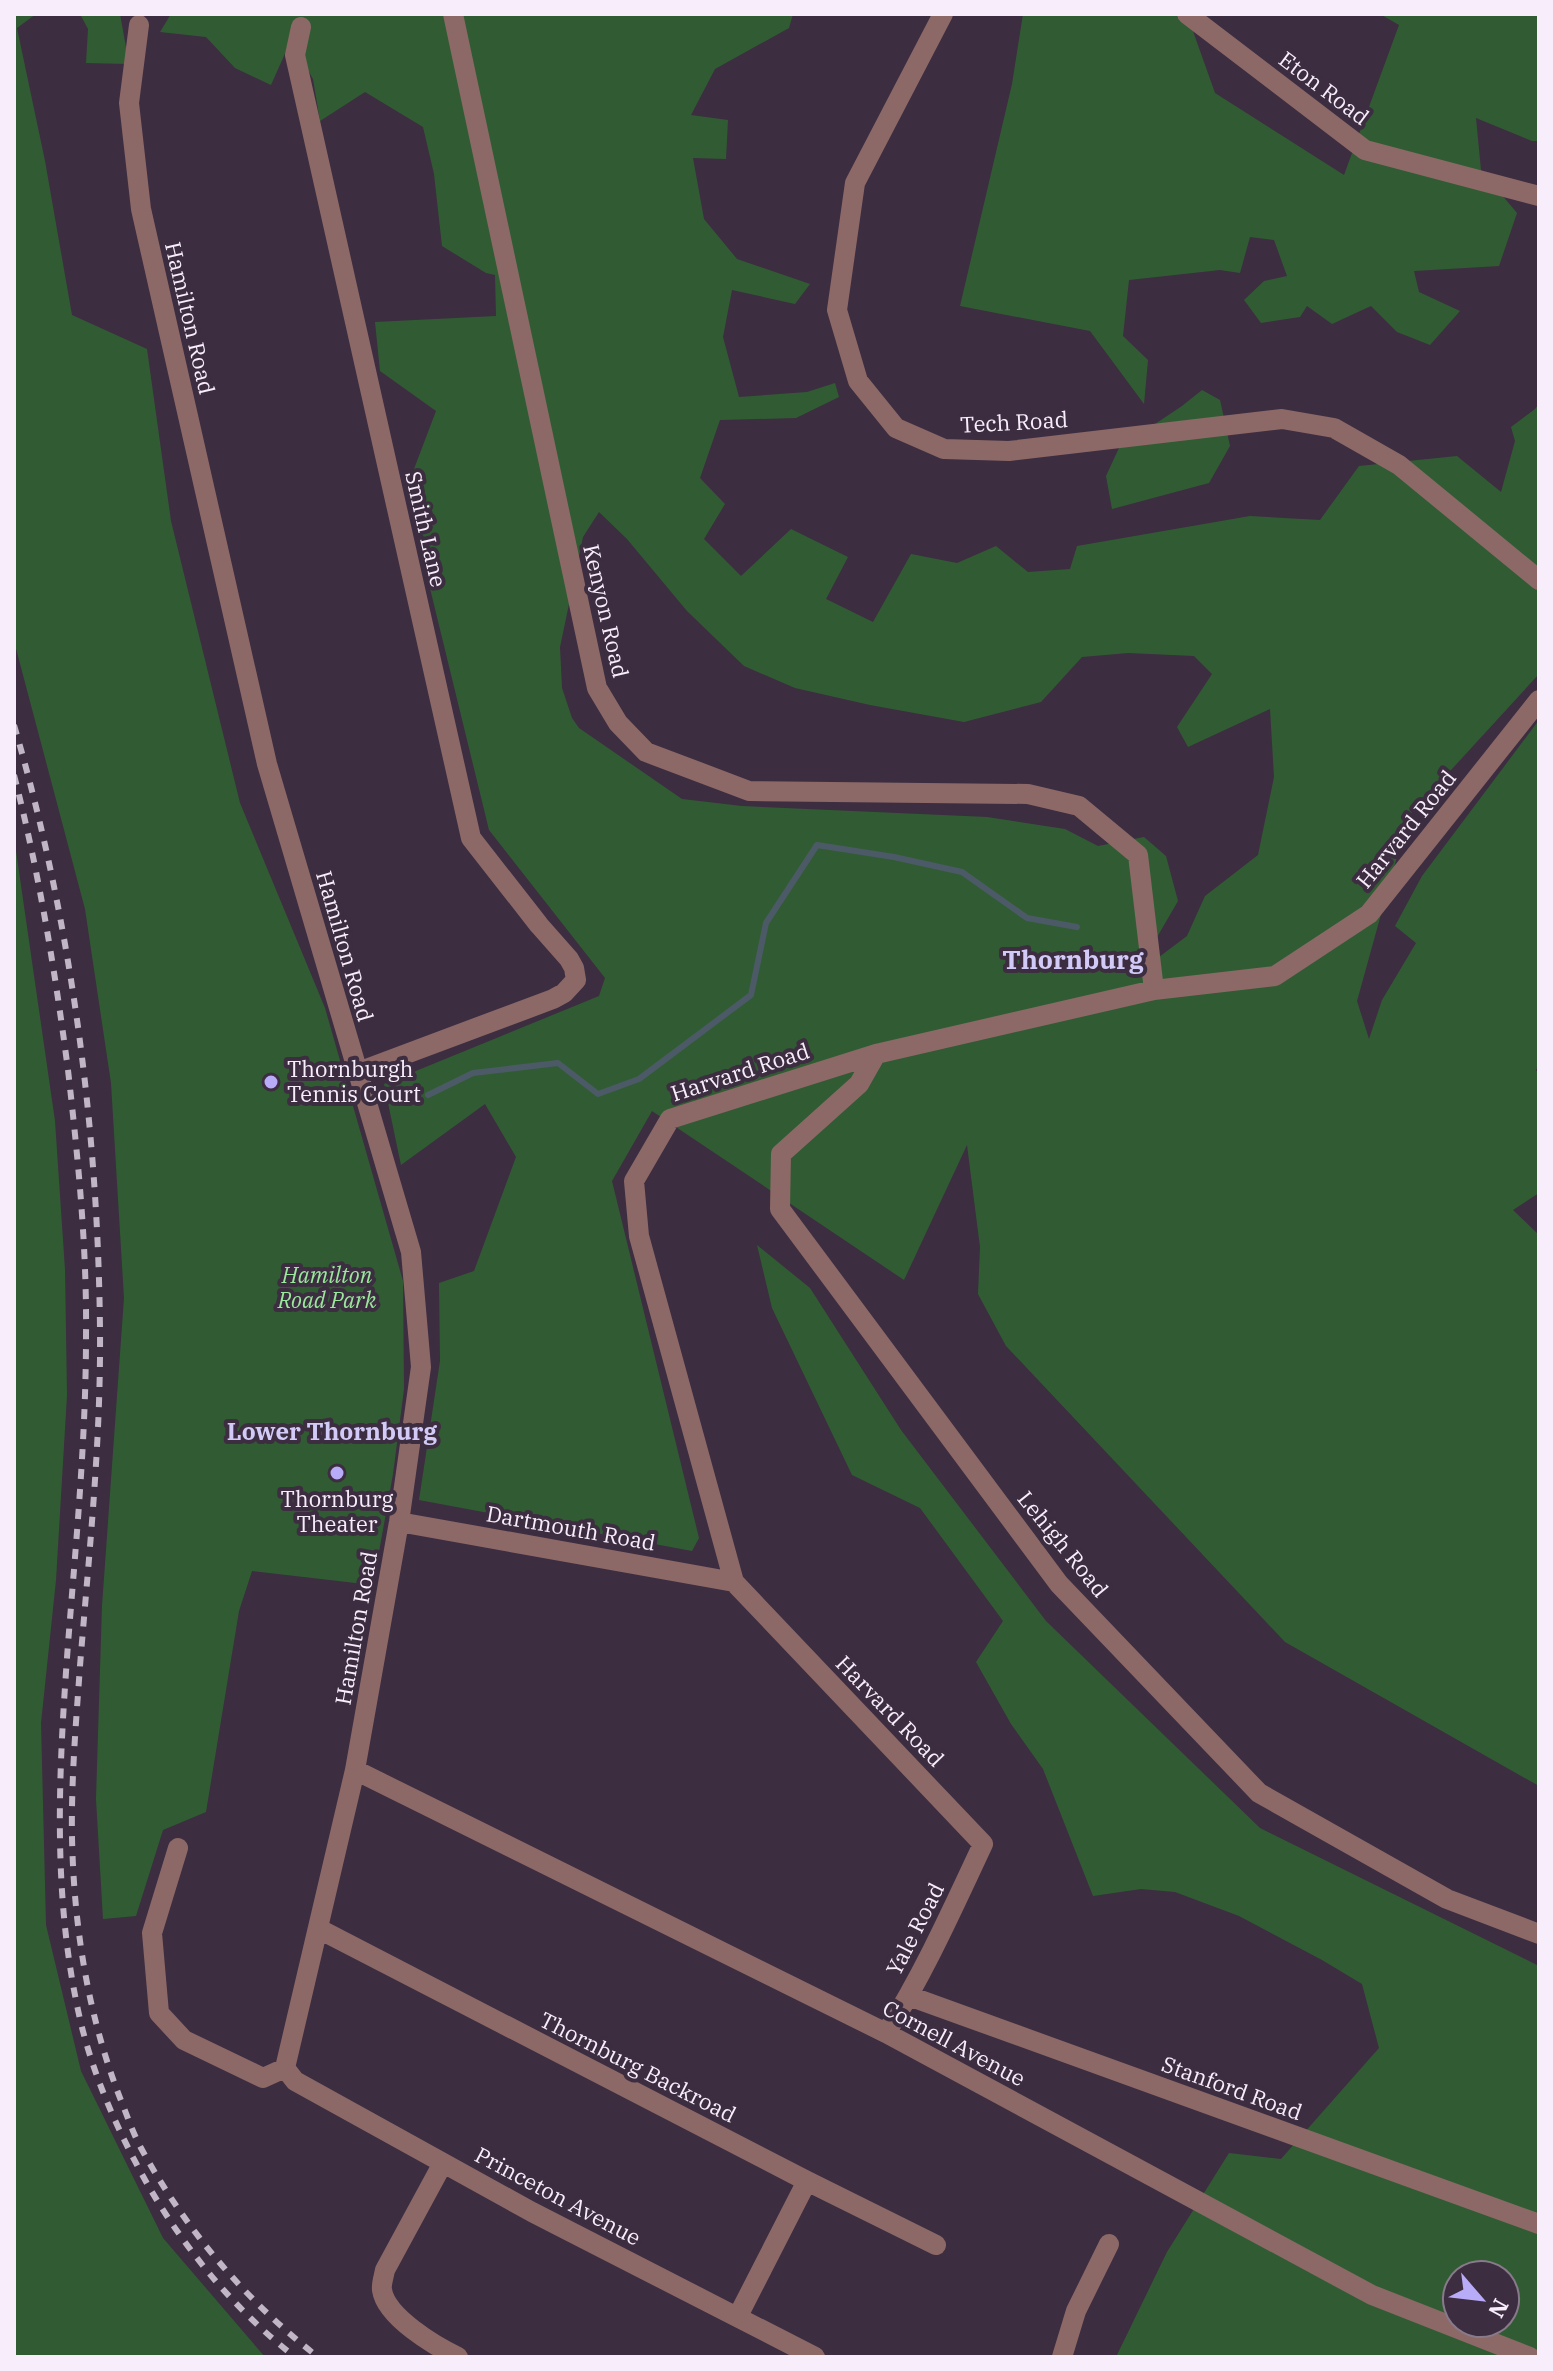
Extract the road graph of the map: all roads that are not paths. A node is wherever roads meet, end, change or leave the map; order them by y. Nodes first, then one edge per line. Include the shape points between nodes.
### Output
1 (453, 14) edge
2 (943, 14) edge
3 (1187, 14) edge
4 (139, 25) dead end
5 (301, 27) dead end
6 (1539, 196) edge
7 (1539, 580) edge
8 (1539, 700) edge
9 (1154, 990) junction
10 (876, 1054) junction
11 (358, 1072) junction
12 (399, 1522) junction
13 (734, 1582) junction
14 (355, 1770) junction
15 (983, 1844) joint
16 (178, 1848) dead end
17 (319, 1929) junction
18 (1539, 1934) edge
19 (909, 1996) junction
20 (886, 2033) junction
21 (285, 2068) junction
22 (443, 2163) junction
23 (807, 2181) junction
24 (1539, 2224) edge
25 (1109, 2244) dead end
26 (936, 2245) dead end
27 (738, 2316) junction
28 (458, 2357) edge
29 (815, 2357) edge
30 (1062, 2357) edge
31 (1530, 2357) edge

1 - 9 street, Kenyon Road via 597,688 618,723 646,752 749,791 1028,794 1079,806 1138,855
2 - 7 street, Tech Road via 855,183 837,310 858,381 896,428 944,449 1009,451 1282,419 1334,428 1399,465
3 - 6 street, Eton Road via 1365,150
4 - 11 street, Hamilton Road via 129,103 141,209 267,764
5 - 11 street, Smith Lane via 295,55 471,838 574,968 576,980 553,999
8 - 9 street, Harvard Road via 1369,914 1275,976
9 - 10 street, Harvard Road
10 - 13 street, Harvard Road via 670,1119 634,1181 639,1236
10 - 18 street, Lehigh Road via 859,1084 781,1154 780,1209 1059,1584 1259,1793 1447,1899
11 - 12 street, Hamilton Road via 411,1252 421,1367
12 - 13 street, Dartmouth Road
12 - 14 street, Hamilton Road
13 - 15 street, Harvard Road
14 - 17 street, Hamilton Road
14 - 20 street, Cornell Avenue
15 - 19 street, Yale Road
16 - 21 street via 152,1933 159,2013 184,2040 263,2078
17 - 21 street, Hamilton Road
17 - 23 street, Thornburg Backroad
19 - 20 street, Yale Road
19 - 24 street, Stanford Road
20 - 31 street, Cornell Avenue via 1372,2295
21 - 22 street, Princeton Avenue via 295,2081
22 - 27 street, Princeton Avenue
22 - 28 street via 385,2270 382,2289 402,2321
23 - 26 street, Thornburg Backroad
23 - 27 street
25 - 30 street via 1076,2311
27 - 29 street, Princeton Avenue

